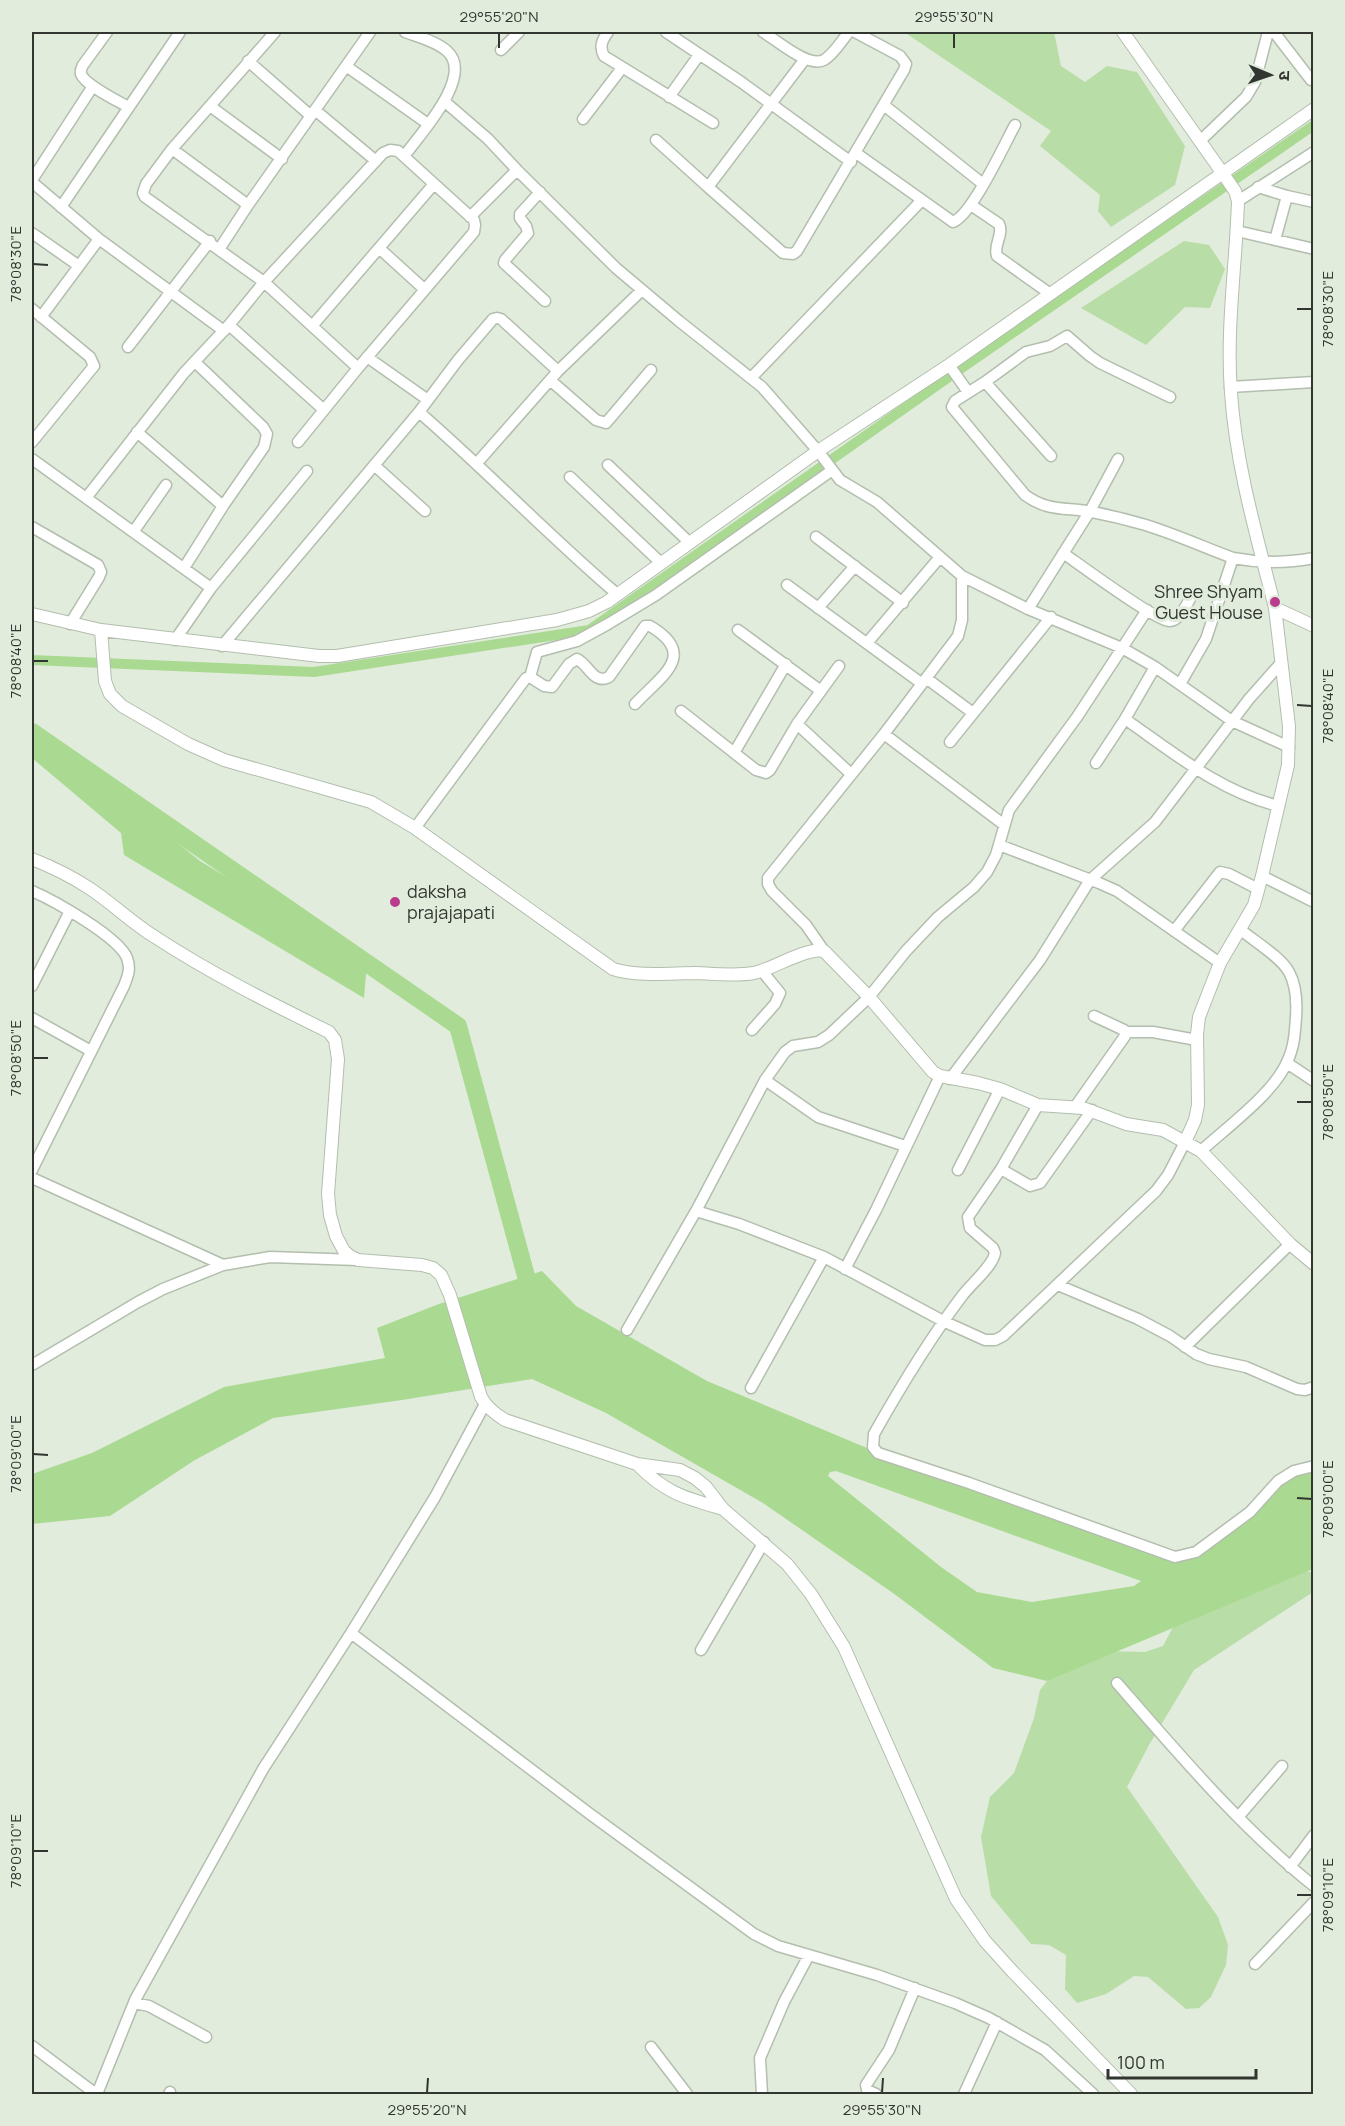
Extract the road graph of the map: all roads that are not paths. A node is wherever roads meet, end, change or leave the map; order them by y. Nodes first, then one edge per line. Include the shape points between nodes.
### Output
1 (107, 32) edge
2 (180, 32) edge
3 (275, 32) edge
4 (370, 32) edge
5 (405, 32) edge
6 (519, 32) edge
7 (608, 32) edge
8 (666, 32) edge
9 (764, 32) edge
10 (849, 32) edge
11 (855, 32) edge
12 (1123, 32) edge
13 (1268, 32) edge
14 (1274, 32) edge
15 (501, 50) dead end
16 (699, 55) junction
17 (805, 59) junction
18 (248, 61) junction
19 (346, 66) junction
20 (622, 68) junction
21 (1311, 80) dead end
22 (93, 86) junction
23 (669, 97) junction
24 (444, 101) junction
25 (210, 106) junction
26 (772, 106) junction
27 (885, 106) junction
28 (128, 107) junction
29 (1314, 109) edge
30 (313, 113) junction
31 (583, 119) dead end
32 (428, 123) junction
33 (713, 123) dead end
34 (1015, 125) dead end
35 (656, 140) dead end
36 (1200, 141) junction
37 (172, 149) junction
38 (1314, 152) edge
39 (405, 155) junction
40 (854, 158) junction
41 (282, 159) junction
42 (376, 161) junction
43 (517, 170) junction
44 (1225, 175) junction
45 (32, 181) edge
46 (434, 184) junction
47 (983, 184) junction
48 (708, 187) junction
49 (1258, 188) junction
50 (540, 192) junction
51 (1236, 196) junction
52 (1287, 196) junction
53 (921, 201) junction
54 (1314, 202) edge
55 (248, 205) junction
56 (971, 205) junction
57 (62, 207) junction
58 (470, 217) junction
59 (1237, 231) junction
60 (32, 233) edge
61 (99, 239) junction
62 (1275, 240) junction
63 (210, 241) junction
64 (220, 248) junction
65 (379, 248) junction
66 (1314, 249) edge
67 (79, 266) junction
68 (264, 282) junction
69 (424, 289) junction
70 (642, 290) junction
71 (170, 291) junction
72 (1049, 293) junction
73 (545, 301) dead end
74 (32, 309) edge
75 (41, 316) junction
76 (313, 325) junction
77 (226, 328) junction
78 (128, 347) dead end
79 (367, 357) junction
80 (195, 362) junction
81 (358, 368) junction
82 (951, 368) junction
83 (651, 370) dead end
84 (558, 371) junction
85 (751, 378) junction
86 (550, 380) junction
87 (985, 382) junction
88 (1314, 382) edge
89 (965, 387) junction
90 (1230, 387) junction
91 (1170, 397) dead end
92 (428, 400) junction
93 (324, 410) junction
94 (419, 412) junction
95 (137, 432) junction
96 (32, 442) edge
97 (298, 442) dead end
98 (820, 453) junction
99 (1052, 456) dead end
100 (32, 459) edge
101 (1118, 459) dead end
102 (477, 463) junction
103 (374, 465) junction
104 (608, 465) dead end
105 (307, 471) dead end
106 (831, 471) junction
107 (570, 477) dead end
108 (166, 484) dead end
109 (86, 498) junction
110 (223, 506) junction
111 (425, 511) dead end
112 (1089, 511) junction
113 (32, 527) edge
114 (134, 531) junction
115 (816, 537) dead end
116 (690, 543) junction
117 (1063, 553) junction
118 (940, 557) junction
119 (1233, 558) junction
120 (1314, 558) edge
121 (1263, 561) junction
122 (661, 563) junction
123 (855, 566) junction
124 (184, 568) junction
125 (962, 576) junction
126 (787, 585) dead end
127 (211, 588) junction
128 (617, 594) junction
129 (1191, 597) dead end
130 (903, 603) junction
131 (818, 608) junction
132 (1275, 608) junction
133 (1028, 609) junction
134 (1147, 610) junction
135 (32, 614) edge
136 (1051, 617) junction
137 (69, 624) junction
138 (1314, 626) edge
139 (738, 630) dead end
140 (102, 636) junction
141 (175, 640) junction
142 (867, 643) junction
143 (222, 645) junction
144 (1122, 648) junction
145 (1281, 663) junction
146 (786, 664) junction
147 (839, 666) dead end
148 (1155, 667) junction
149 (530, 677) junction
150 (924, 680) junction
151 (1180, 684) junction
152 (821, 691) junction
153 (635, 704) dead end
154 (681, 711) dead end
155 (973, 712) junction
156 (1125, 719) junction
157 (1232, 721) junction
158 (797, 724) junction
159 (884, 734) junction
160 (950, 742) dead end
161 (1289, 747) junction
162 (734, 753) junction
163 (1096, 763) dead end
164 (1197, 769) junction
165 (851, 774) junction
166 (1279, 806) junction
167 (1003, 824) junction
168 (415, 828) junction
169 (999, 845) junction
170 (32, 859) edge
171 (1262, 876) junction
172 (1090, 880) junction
173 (1258, 889) junction
174 (32, 891) edge
175 (1314, 902) edge
176 (70, 911) junction
177 (1241, 930) junction
178 (1174, 931) junction
179 (824, 951) junction
180 (1220, 963) junction
181 (762, 971) junction
182 (32, 986) edge
183 (869, 997) junction
184 (1094, 1016) dead end
185 (32, 1018) edge
186 (752, 1030) dead end
187 (1125, 1032) junction
188 (1197, 1040) junction
189 (91, 1051) junction
190 (1287, 1063) junction
191 (945, 1078) junction
192 (765, 1080) junction
193 (1314, 1080) edge
194 (999, 1089) junction
195 (1038, 1105) junction
196 (1075, 1107) junction
197 (1092, 1110) junction
198 (1185, 1142) junction
199 (905, 1146) junction
200 (1201, 1151) junction
201 (1001, 1169) junction
202 (32, 1170) edge
203 (958, 1170) dead end
204 (32, 1178) edge
205 (696, 1211) junction
206 (1290, 1244) junction
207 (824, 1257) junction
208 (358, 1260) junction
209 (1314, 1264) edge
210 (223, 1265) junction
211 (845, 1269) junction
212 (1058, 1285) junction
213 (943, 1321) junction
214 (627, 1330) dead end
215 (1185, 1347) junction
216 (32, 1365) edge
217 (1314, 1387) edge
218 (751, 1388) dead end
219 (483, 1401) junction
220 (637, 1464) junction
221 (1314, 1466) edge
222 (723, 1509) junction
223 (764, 1542) junction
224 (351, 1633) junction
225 (700, 1650) dead end
226 (1117, 1683) dead end
227 (1282, 1766) dead end
228 (1239, 1816) junction
229 (1314, 1835) edge
230 (1290, 1867) junction
231 (1314, 1886) edge
232 (1314, 1902) edge
233 (809, 1955) junction
234 (1255, 1964) dead end
235 (915, 1989) junction
236 (134, 2003) junction
237 (997, 2022) junction
238 (206, 2037) dead end
239 (32, 2046) edge
240 (651, 2047) dead end
241 (97, 2094) edge
242 (687, 2094) edge
243 (762, 2094) edge
244 (876, 2094) edge
245 (964, 2094) edge
246 (1093, 2094) edge
247 (1131, 2094) edge

1 - 22 street via 81,70
2 - 28 street
3 - 18 street
4 - 19 street
5 - 24 street via 438,45 454,60 453,82
6 - 15 street
7 - 20 street via 601,50
8 - 16 street
9 - 17 street
10 - 17 street via 823,61 813,63
11 - 27 street via 906,63
12 - 36 street
13 - 36 street via 1255,82 1246,97
14 - 21 street
16 - 23 street
16 - 26 street
17 - 26 street
18 - 25 street
18 - 30 street
19 - 30 street
19 - 32 street
20 - 23 street
20 - 31 street
22 - 28 street
22 - 45 street
23 - 33 street
24 - 32 street
24 - 43 street
25 - 37 street
25 - 41 street
26 - 40 street
26 - 48 street
27 - 40 street
27 - 47 street
28 - 57 street
29 - 44 street
30 - 41 street
30 - 42 street
32 - 39 street
34 - 47 street
35 - 48 street
36 - 44 street
37 - 55 street
37 - 63 street via 143,193
38 - 49 street
39 - 42 street via 390,150
39 - 46 street
40 - 48 street via 793,254 783,253
40 - 53 street
41 - 55 street
42 - 68 street
43 - 50 street
43 - 58 street
44 - 51 street
44 - 72 street
45 - 57 street
46 - 58 street
46 - 65 street
47 - 56 street
49 - 51 street
49 - 52 street
50 - 70 street
50 - 73 street via 520,214 528,233 504,263
51 - 59 street
52 - 54 street
52 - 62 street
53 - 56 street via 953,222
53 - 85 street
55 - 64 street
56 - 72 street via 999,224 998,256
57 - 61 street
58 - 69 street via 476,225 474,232
59 - 62 street
59 - 90 street via 1229,339
60 - 67 street
61 - 67 street
61 - 71 street
62 - 66 street
63 - 64 street
63 - 71 street
64 - 68 street
65 - 69 street
65 - 76 street
67 - 75 street
68 - 76 street
68 - 77 street
69 - 79 street
70 - 84 street
70 - 85 street
71 - 77 street
71 - 78 street
72 - 82 street
74 - 75 street
75 - 96 street via 90,357 94,366
76 - 81 street
77 - 80 street
77 - 93 street
79 - 81 street
79 - 92 street
80 - 95 street
80 - 110 street via 267,434 264,447
81 - 93 street
82 - 89 street
82 - 98 street
83 - 86 street via 606,423 596,420
84 - 86 street
84 - 92 street via 497,318
85 - 98 street
86 - 102 street
87 - 89 street
87 - 91 street via 1026,352 1067,336 1100,363
87 - 99 street
88 - 90 street
89 - 112 street via 952,403 953,411 1025,495 1037,504 1053,508
90 - 121 street via 1236,450
92 - 94 street
93 - 97 street
94 - 102 street
94 - 103 street
95 - 109 street
95 - 110 street
98 - 106 street
98 - 116 street
100 - 109 street
101 - 112 street
102 - 128 street
103 - 111 street
103 - 143 street
104 - 116 street
105 - 127 street
106 - 118 street via 878,501
106 - 149 street via 656,595 577,641 537,652
107 - 122 street
108 - 114 street
109 - 114 street
110 - 124 street
112 - 117 street
112 - 119 street via 1163,531
113 - 137 street via 100,568 99,577
114 - 124 street
115 - 123 street
116 - 122 street
117 - 133 street
117 - 134 street
118 - 125 street
118 - 130 street
119 - 121 street
119 - 151 street via 1206,639
120 - 121 street
121 - 132 street
122 - 128 street
123 - 130 street
123 - 131 street
124 - 127 street
125 - 133 street
125 - 150 street via 961,629
126 - 131 street
127 - 141 street
128 - 143 street via 573,617 337,656
129 - 134 street via 1176,620
130 - 142 street
131 - 142 street
132 - 138 street
132 - 145 street
133 - 136 street
134 - 144 street
135 - 137 street
136 - 144 street
136 - 155 street
137 - 140 street
139 - 146 street
140 - 141 street
140 - 168 street via 103,666 110,694 122,706 224,760 371,802
141 - 143 street
142 - 150 street
144 - 148 street
144 - 167 street
145 - 157 street
145 - 161 street
146 - 152 street
146 - 162 street
147 - 152 street
148 - 151 street
148 - 156 street
149 - 153 street via 552,687 577,659 596,678 605,680 645,626 650,626 673,646 675,656 669,668
149 - 168 street via 522,682
150 - 155 street
150 - 159 street
151 - 157 street
152 - 158 street
154 - 162 street
155 - 160 street
156 - 163 street
156 - 164 street
157 - 161 street
157 - 164 street
158 - 162 street via 766,772 756,770
158 - 165 street
159 - 165 street
159 - 167 street
161 - 166 street
164 - 166 street via 1241,795
164 - 172 street via 1155,822
165 - 179 street via 768,878 772,891 806,925
166 - 171 street
167 - 169 street
168 - 181 street via 613,969 735,974
169 - 172 street
169 - 183 street via 987,872 938,917
170 - 208 street via 90,888 167,945 329,1032 335,1040 338,1059 328,1194 330,1215 344,1251
171 - 173 street
171 - 175 street
172 - 178 street via 1117,891
172 - 191 street via 1040,960
173 - 177 street
173 - 178 street via 1220,872
174 - 176 street
176 - 182 street
176 - 189 street via 116,944 129,966 124,986
177 - 180 street
177 - 190 street via 1279,960 1289,971 1295,988 1294,1039
178 - 180 street
179 - 181 street via 805,952
179 - 183 street
180 - 188 street via 1199,1017
181 - 186 street via 780,993
183 - 191 street via 933,1072
183 - 192 street via 824,1039 789,1049
184 - 187 street
185 - 189 street
187 - 188 street via 1153,1032
187 - 196 street
188 - 198 street via 1198,1105
189 - 202 street
190 - 193 street
190 - 200 street via 1269,1089
191 - 194 street
191 - 199 street
192 - 199 street via 818,1118
192 - 205 street
194 - 195 street
194 - 203 street
195 - 196 street
195 - 201 street
196 - 197 street
197 - 198 street via 1126,1124 1163,1130
197 - 201 street via 1040,1183 1030,1185
198 - 200 street
198 - 212 street via 1156,1191
199 - 211 street
200 - 206 street
201 - 213 street via 968,1217 970,1228 993,1248 995,1256
204 - 210 street
205 - 207 street
205 - 214 street
206 - 209 street
206 - 215 street
207 - 211 street
207 - 218 street
208 - 210 street via 270,1257
208 - 219 street via 422,1265 441,1275
210 - 216 street via 138,1302
211 - 213 street
212 - 213 street via 995,1340 985,1340
212 - 215 street via 1138,1319
213 - 221 street via 914,1362 874,1434 873,1447 878,1453 1175,1557 1196,1552 1250,1512 1278,1481 1294,1471
215 - 217 street via 1297,1389
219 - 220 street via 505,1420
219 - 224 street via 435,1497
220 - 222 street via 671,1492
220 - 222 street via 680,1470 706,1487
222 - 223 street
223 - 225 street
223 - 247 street via 811,1594 844,1647 956,1899 1006,1965
224 - 233 street via 754,1935
224 - 236 street via 263,1769
226 - 228 street
227 - 228 street
228 - 230 street
229 - 230 street
230 - 231 street
232 - 234 street
233 - 235 street
233 - 243 street via 760,2058
235 - 237 street
235 - 244 street via 889,2050 866,2085 867,2090
236 - 238 street via 149,2006
236 - 241 street
237 - 245 street
237 - 246 street via 1045,2050
239 - 241 street
240 - 242 street

